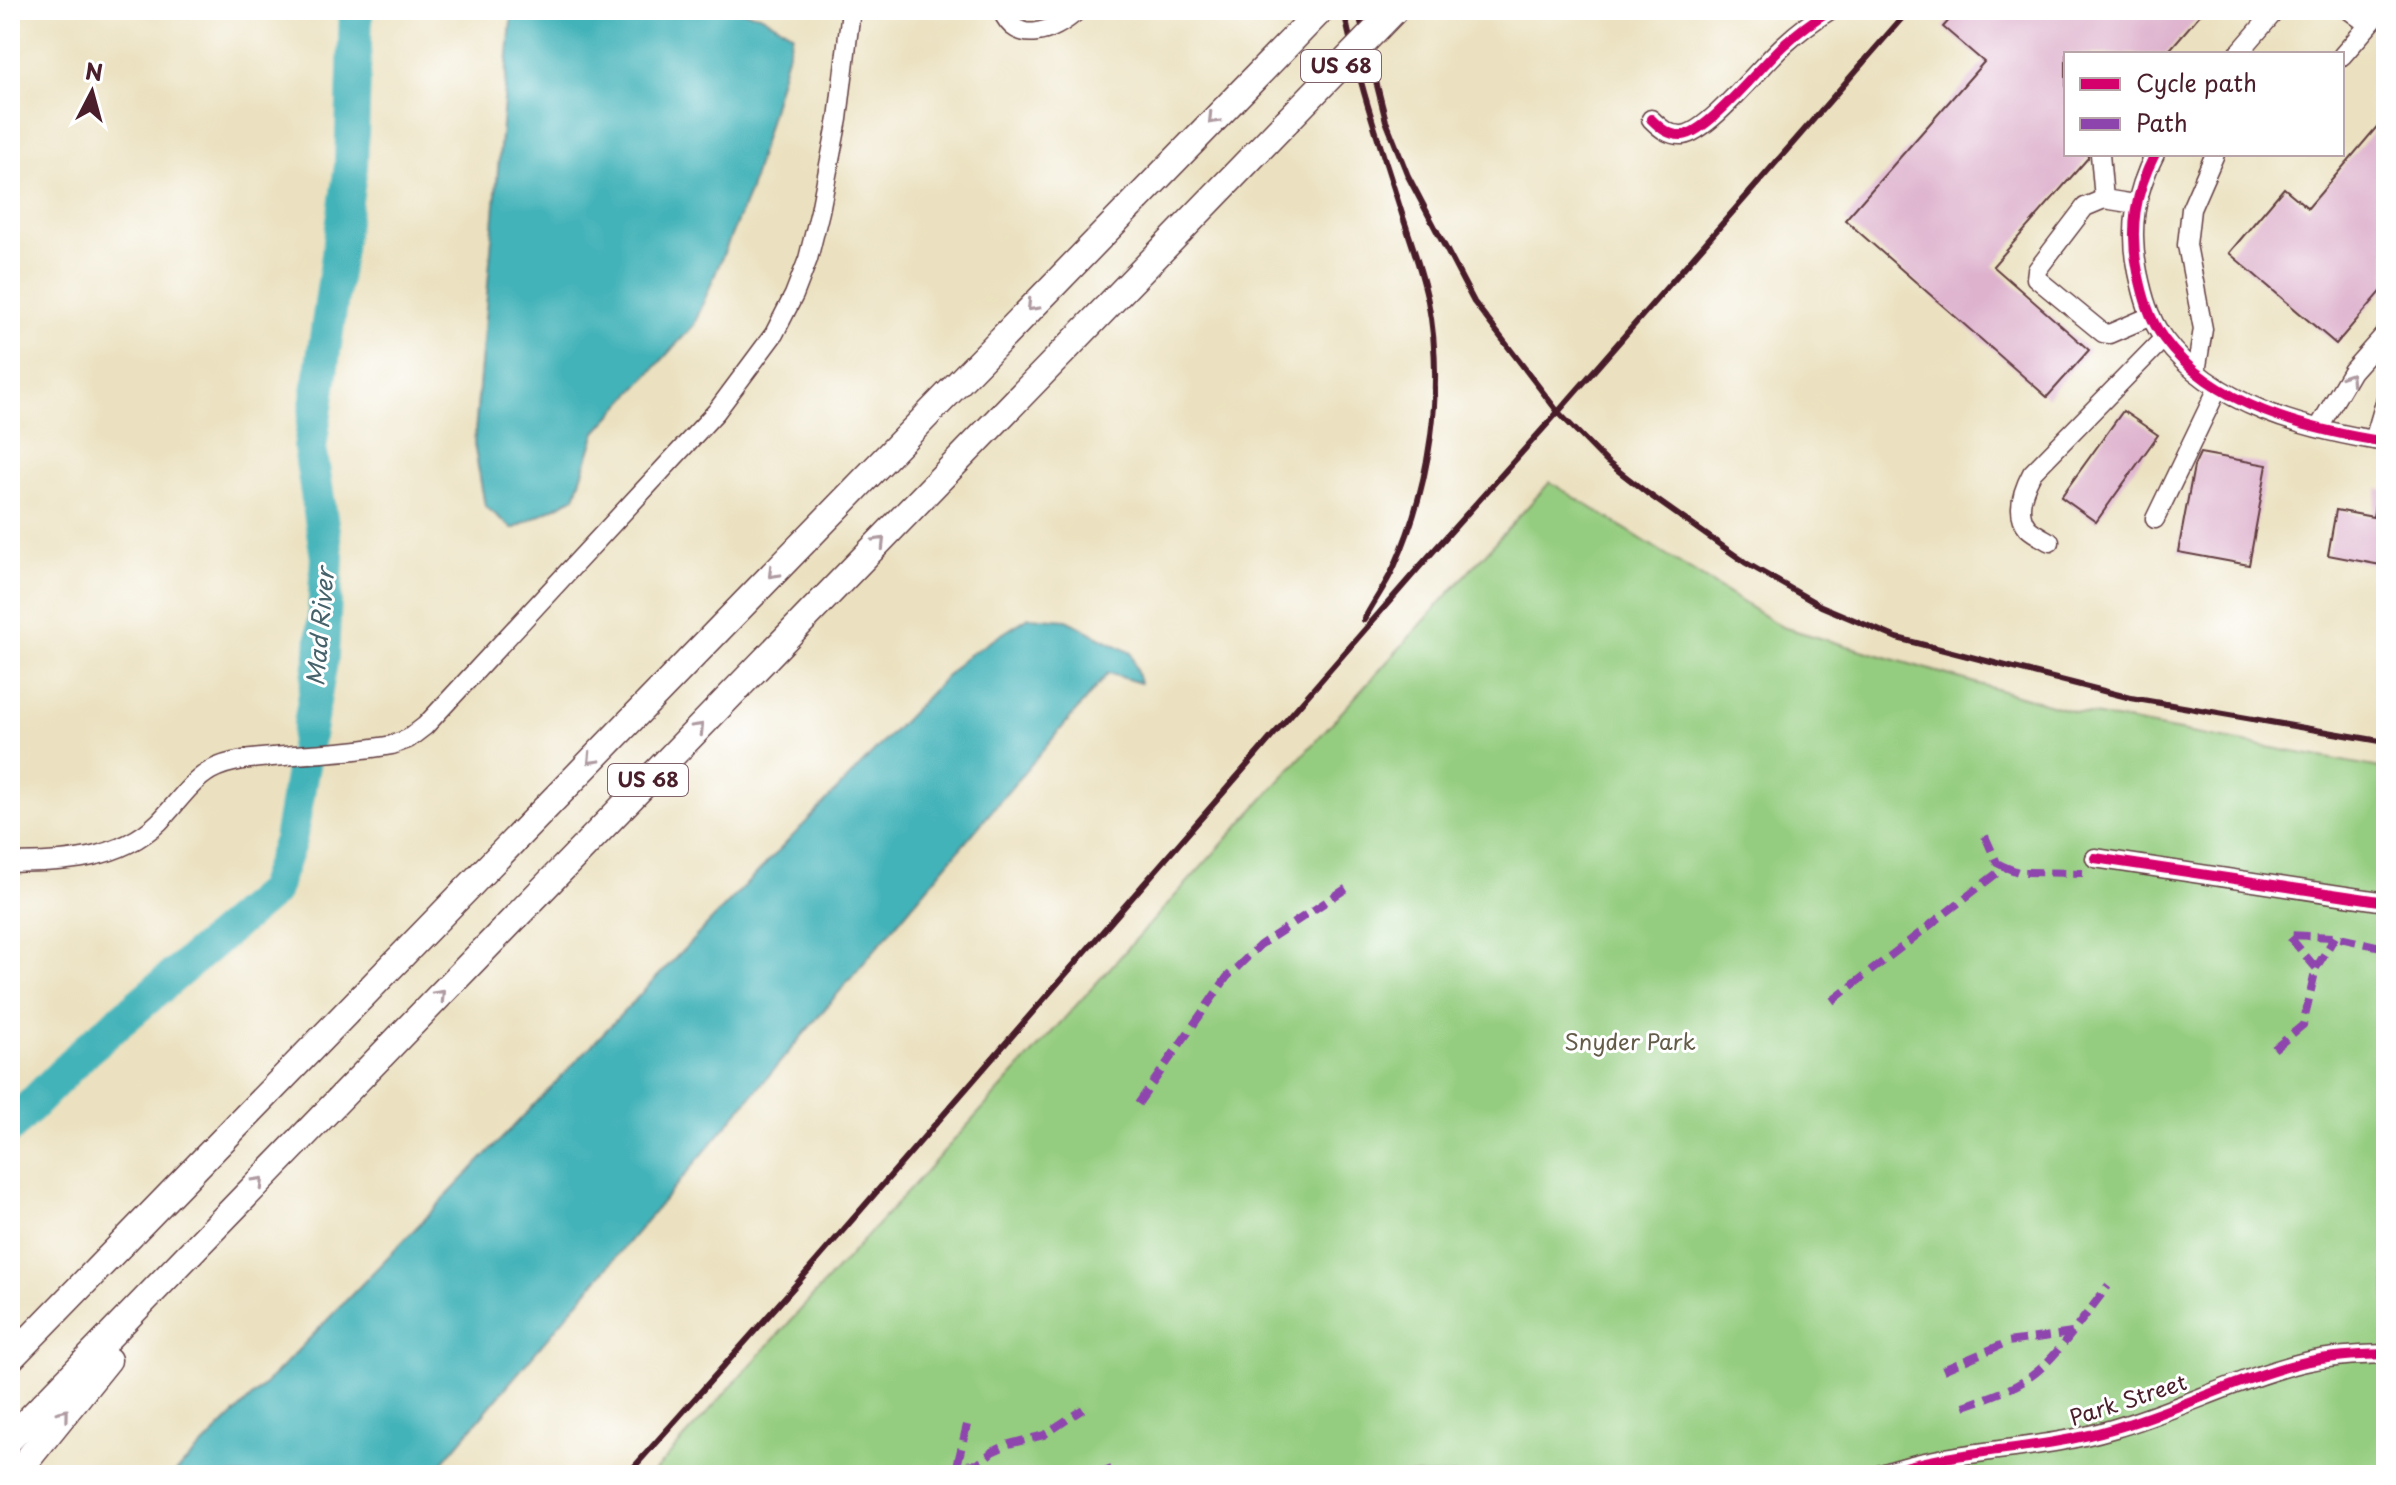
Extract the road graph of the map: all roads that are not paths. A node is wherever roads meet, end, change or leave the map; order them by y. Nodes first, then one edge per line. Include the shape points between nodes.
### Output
1 (851, 10) edge
2 (1002, 10) edge
3 (1078, 10) edge
4 (1321, 10) edge
5 (1395, 10) edge
6 (1830, 10) edge
7 (2276, 10) edge
8 (2349, 10) edge
9 (2382, 10) edge
10 (2369, 25) junction
11 (2240, 52) edge
12 (2344, 54) edge
13 (1651, 119) dead end
14 (2100, 156) edge
15 (2154, 156) edge
16 (2214, 156) edge
17 (2104, 199) junction
18 (2135, 204) junction
19 (2151, 316) junction
20 (2386, 333) edge
21 (2163, 339) junction
22 (2196, 372) junction
23 (2218, 388) junction
24 (2386, 399) edge
25 (2319, 427) junction
26 (2380, 441) edge
27 (2155, 519) dead end
28 (2050, 542) dead end
29 (2095, 858) dead end
30 (10, 863) edge
31 (2386, 902) edge
32 (218, 1224) junction
33 (2386, 1354) edge
34 (10, 1359) edge
35 (10, 1439) edge
36 (15, 1475) edge
37 (1879, 1475) edge

1 - 30 street via 838,119 808,259 787,308 751,368 716,412 425,726 392,745 234,762 211,770 157,824 113,851
2 - 3 street via 1010,26 1028,34 1056,26
4 -> 34 highway, US 68
32 -> 5 highway, US 68, bridge
6 - 13 street via 1784,44 1694,132 1670,134
7 - 11 street
8 - 10 street
9 - 10 street
10 - 12 street
14 - 17 street
15 - 18 street
16 - 22 street via 2191,209 2187,245 2203,329
17 - 18 street
17 - 19 street via 2085,207 2036,278 2103,333
18 - 19 street via 2135,256
19 - 21 street
25 -> 20 street via 2352,371
21 - 22 street
21 - 28 street via 2032,473 2021,509 2027,527
22 - 23 street
23 - 25 street via 2256,407
23 - 27 street
24 - 26 street
25 - 26 street
29 - 31 street
32 - 35 highway, US 68
36 -> 32 highway
33 - 37 street, Park Street via 2301,1363 2114,1429 1954,1455

